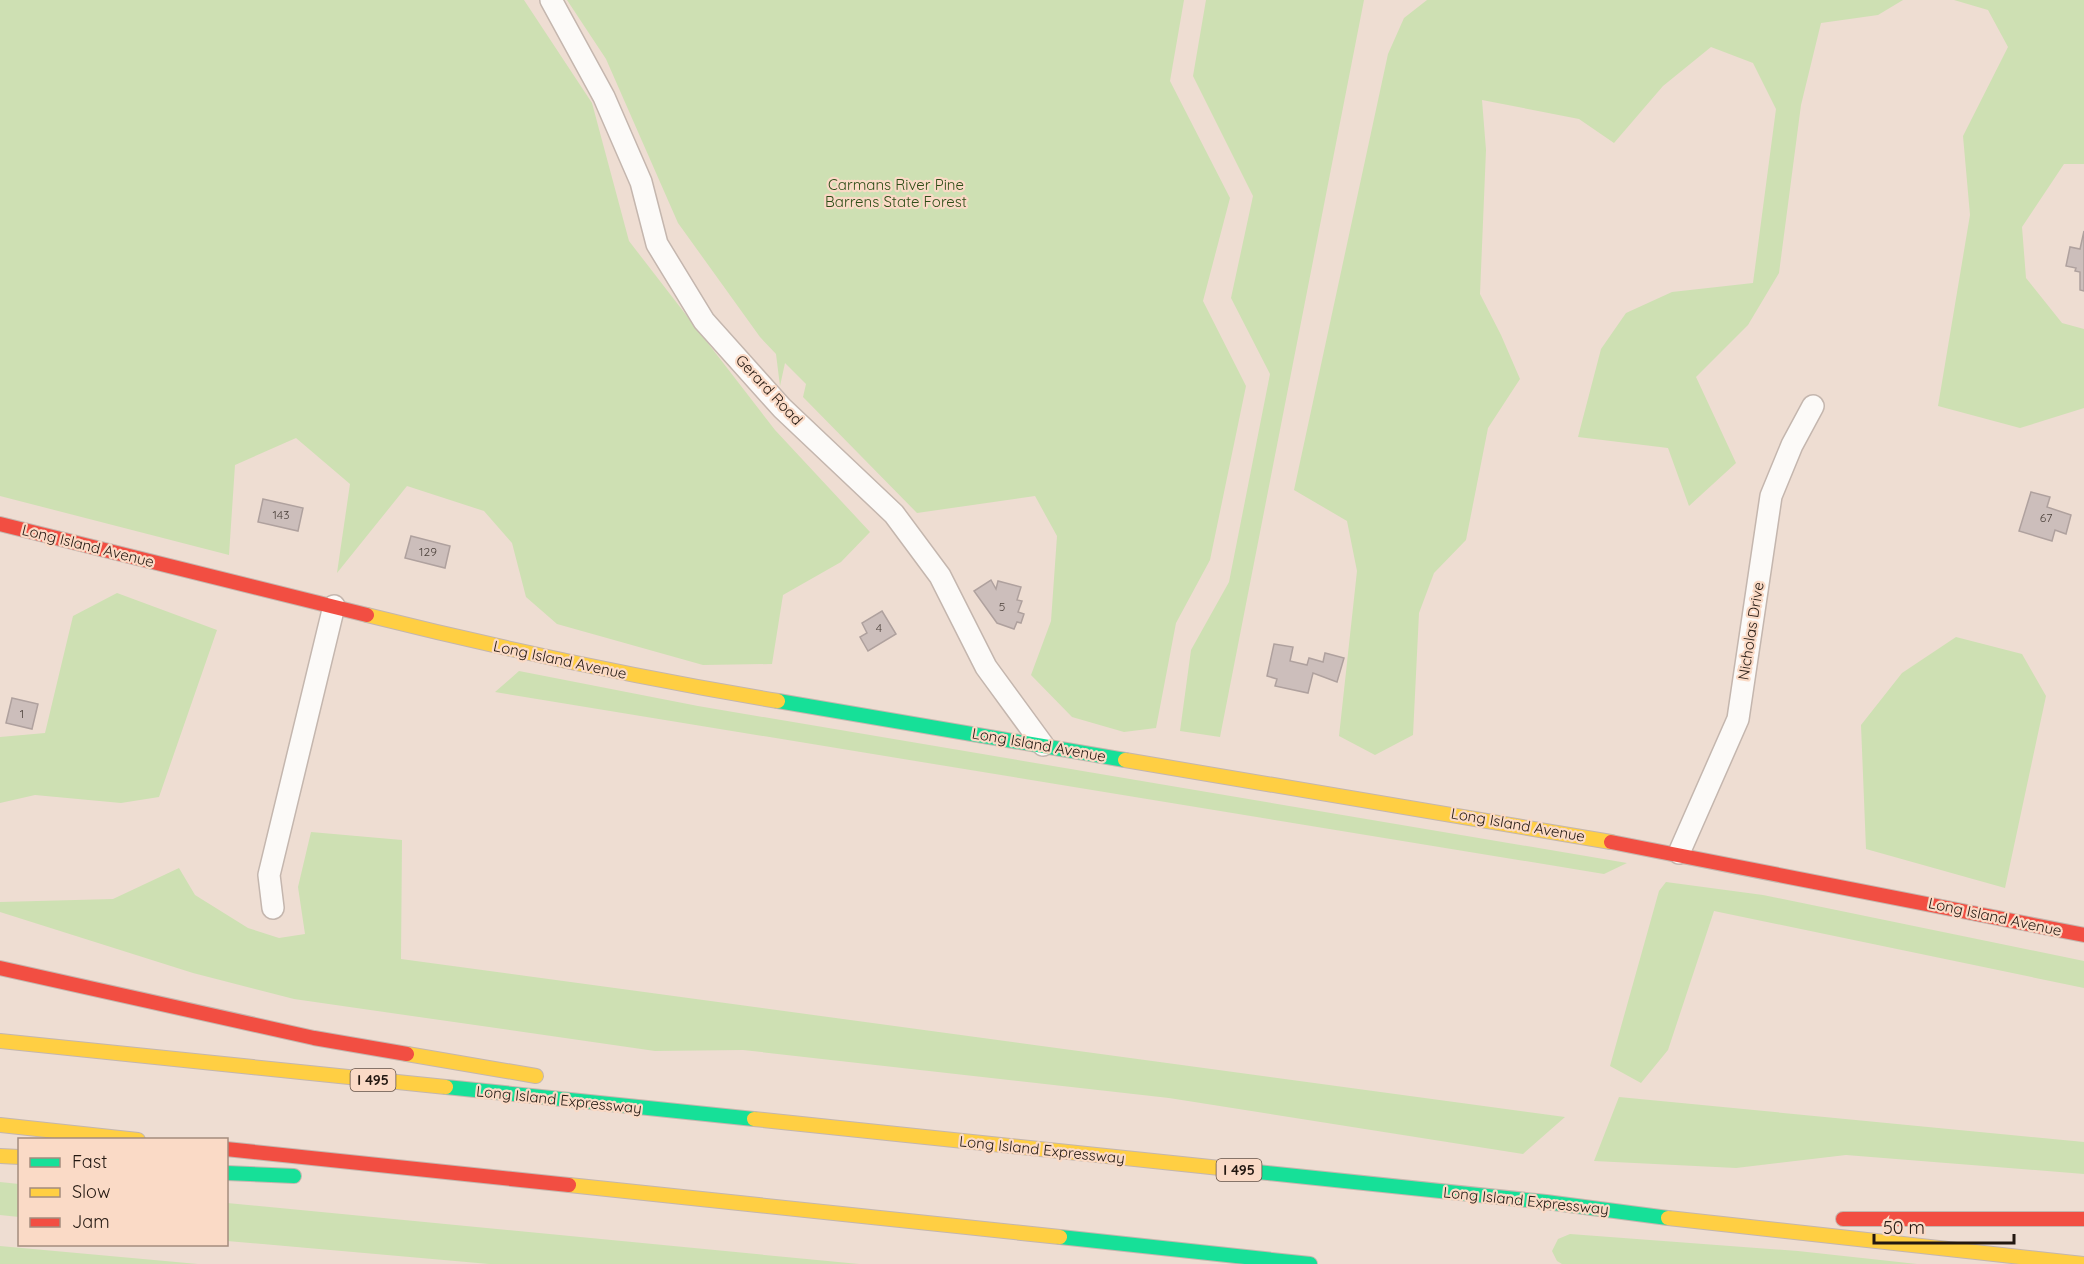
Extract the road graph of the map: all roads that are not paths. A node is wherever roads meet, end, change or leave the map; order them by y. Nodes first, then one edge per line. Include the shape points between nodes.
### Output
1 (551, 0) edge
2 (1813, 406) dead end
3 (0, 524) edge
4 (333, 606) junction
5 (1043, 745) junction
6 (1679, 853) junction
7 (273, 908) dead end
8 (2084, 935) edge
9 (0, 968) edge
10 (0, 1041) edge
11 (555, 1079) dead end
12 (611, 1089) dead end
13 (746, 1120) junction
14 (0, 1125) edge
15 (120, 1138) edge
16 (228, 1149) edge
17 (0, 1156) edge
18 (18, 1157) edge
19 (448, 1172) junction
20 (228, 1173) edge
21 (333, 1175) dead end
22 (310, 1176) dead end
23 (2084, 1219) edge
24 (1732, 1226) junction
25 (1310, 1264) edge
26 (2084, 1264) edge

1 - 5 street, Gerard Road via 604,97 641,182 657,244 704,321 782,408 894,514 940,576 986,667
2 - 6 street, Nicholas Drive via 1771,496 1737,719
3 - 4 main road, Long Island Avenue
4 - 5 main road, Long Island Avenue via 479,643 652,680
4 - 7 street via 269,875
5 - 6 main road, Long Island Avenue
6 - 8 main road, Long Island Avenue
9 - 11 main road via 314,1038
10 - 13 main road, Long Island Expressway / I 495
12 - 13 main road
13 - 24 main road, Long Island Expressway / I 495 via 1546,1202
14 - 15 main road
16 - 19 main road
17 - 18 main road
19 - 21 main road
19 - 25 main road
20 - 22 main road
23 - 24 main road via 1827,1220
24 - 26 main road, Long Island Expressway / I 495

